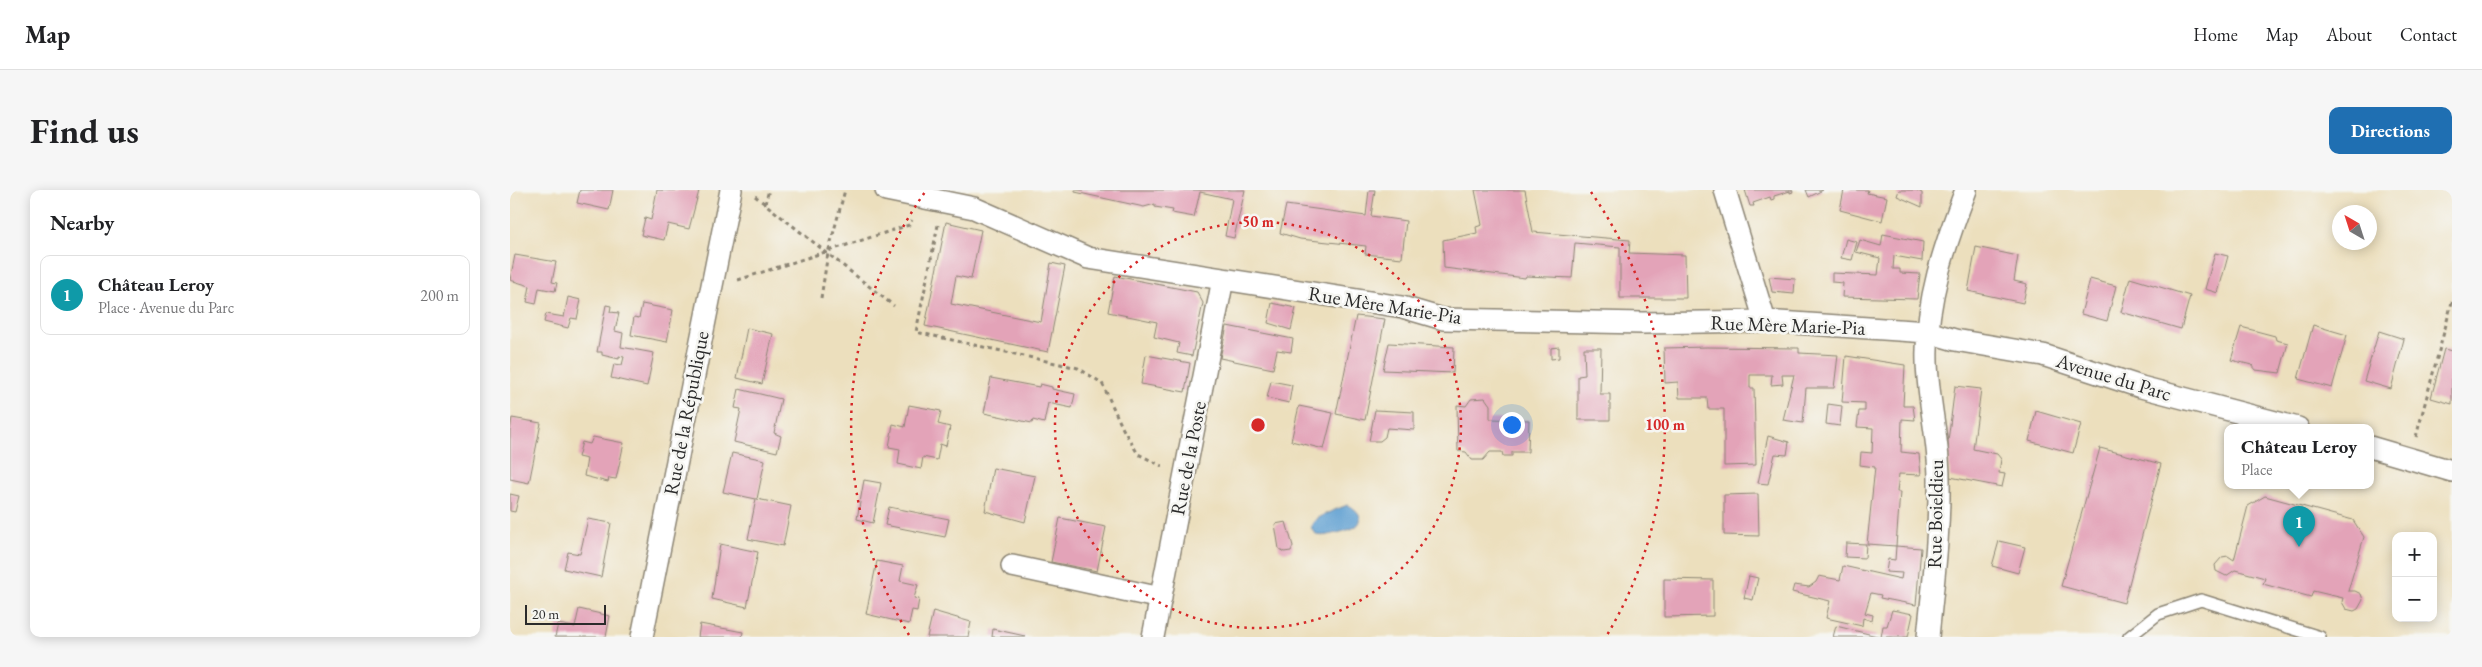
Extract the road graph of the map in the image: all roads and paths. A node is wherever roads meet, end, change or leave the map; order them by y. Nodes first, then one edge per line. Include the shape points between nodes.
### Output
1 (769, 190) edge
2 (845, 190) edge
3 (886, 190) edge
4 (1725, 190) edge
5 (1966, 190) edge
6 (741, 192) edge
7 (922, 198) junction
8 (943, 202) junction
9 (765, 204) junction
10 (828, 253) junction
11 (1223, 279) junction
12 (712, 283) junction
13 (821, 298) dead end
14 (2452, 302) edge
15 (894, 306) dead end
16 (1765, 321) junction
17 (1928, 332) junction
18 (2283, 424) edge
19 (2374, 448) edge
20 (2410, 458) junction
21 (2452, 471) edge
22 (1184, 477) junction
23 (1012, 566) dead end
24 (1161, 598) junction
25 (642, 637) edge
26 (1153, 637) edge
27 (1928, 637) edge
28 (2129, 637) edge
29 (2320, 637) edge

1 - 9 path
2 - 10 path
3 - 7 street, Rue Mère Marie-Pia
4 - 16 street
5 - 17 street, Rue Boieldieu via 1942,256
6 - 9 path
6 - 12 street, Rue de la République
7 - 8 street, Rue Mère Marie-Pia
7 - 10 path via 909,226
8 - 11 street, Rue Mère Marie-Pia via 974,208 1088,258
8 - 22 path via 916,332 1078,368 1102,383 1138,454
9 - 10 path
10 - 12 path via 745,279
10 - 13 path
10 - 15 path
11 - 16 street, Rue Mère Marie-Pia via 1402,307 1443,319 1643,323
11 - 22 street, Rue de la Poste
12 - 25 street, Rue de la République
14 - 20 path
16 - 17 street, Rue Mère Marie-Pia
17 - 18 street, Avenue du Parc via 1955,340 2042,355 2141,387
17 - 27 street, Rue Boieldieu via 1927,362 1940,476
19 - 20 street
20 - 21 street
22 - 24 street, Rue de la Poste
23 - 24 street
24 - 26 street, Rue de la Poste
28 - 29 lane via 2158,614 2201,600

